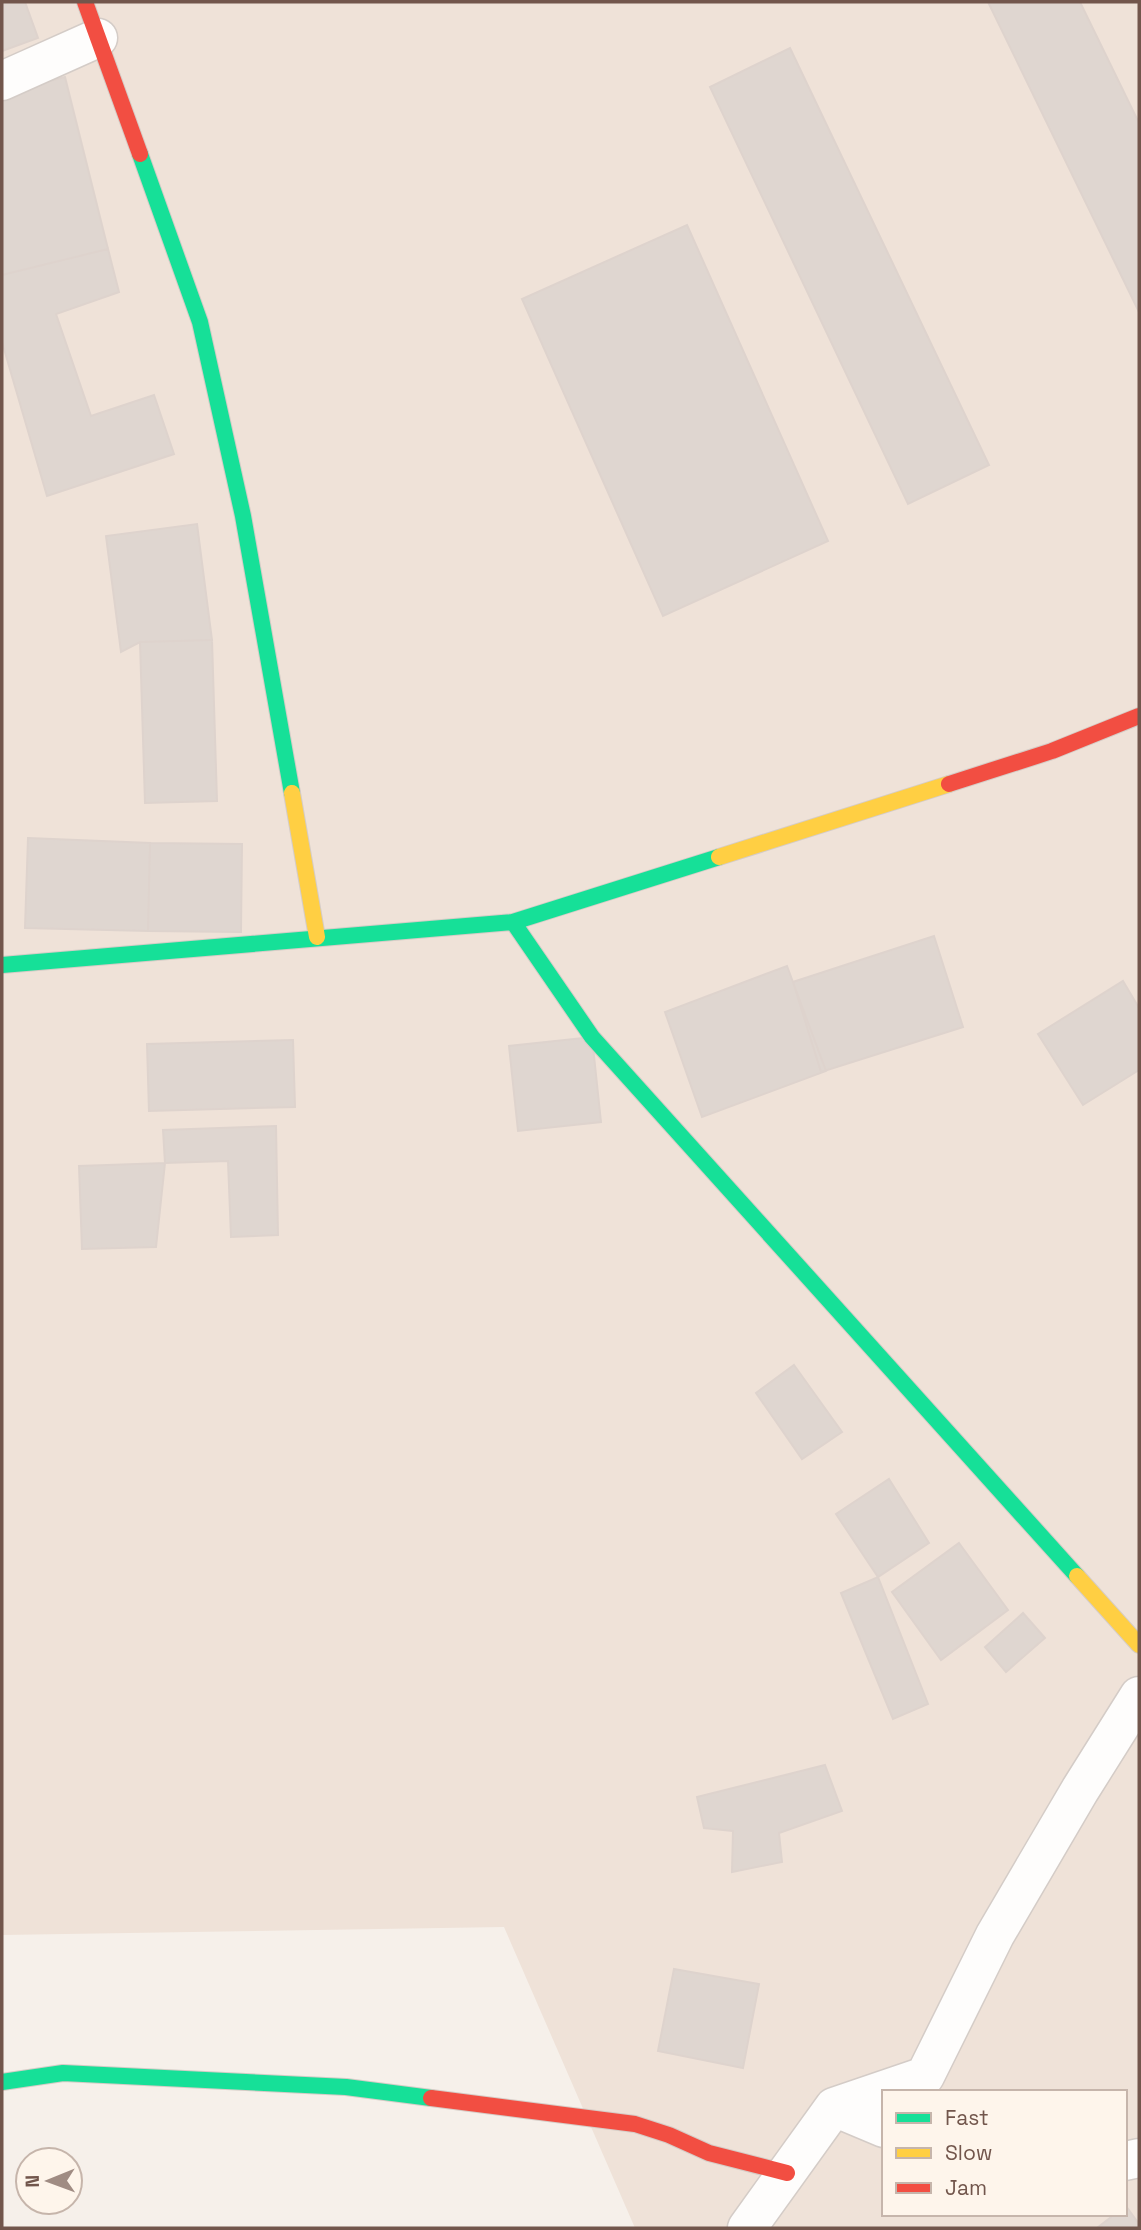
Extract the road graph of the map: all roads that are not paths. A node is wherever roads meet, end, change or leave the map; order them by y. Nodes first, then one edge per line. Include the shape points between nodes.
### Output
1 (85, 2) edge
2 (98, 38) junction
3 (2, 81) edge
4 (1139, 716) edge
5 (513, 922) junction
6 (317, 937) junction
7 (2, 965) edge
8 (1139, 1645) edge
9 (1139, 1696) edge
10 (2, 2082) edge
11 (885, 2090) edge
12 (882, 2091) edge
13 (834, 2108) junction
14 (882, 2127) edge
15 (787, 2173) junction
16 (747, 2228) edge

1 - 2 street
2 - 3 street
2 - 6 street via 200,322 243,516
4 - 5 street via 1052,751
5 - 6 street
5 - 8 street via 592,1037
6 - 7 street
9 - 11 street via 995,1935 925,2076
10 - 15 street via 63,2073 346,2087 635,2124 709,2153
12 - 13 street
13 - 14 street
13 - 15 street
15 - 16 street

